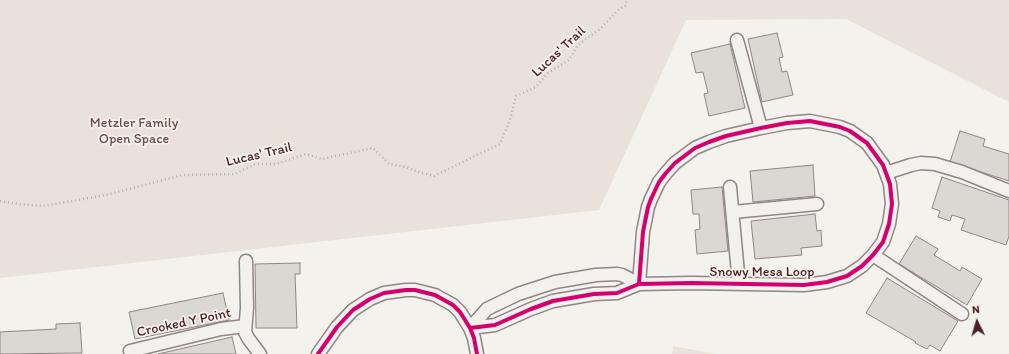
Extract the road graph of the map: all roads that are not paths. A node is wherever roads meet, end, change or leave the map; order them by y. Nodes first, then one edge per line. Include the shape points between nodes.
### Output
1 (737, 40) dead end
2 (761, 128) junction
3 (886, 173) junction
4 (730, 187) dead end
5 (1009, 191) edge
6 (817, 204) dead end
7 (733, 212) junction
8 (874, 255) junction
9 (246, 261) dead end
10 (639, 284) junction
11 (739, 284) junction
12 (962, 314) dead end
13 (245, 326) junction
14 (470, 328) junction
15 (130, 351) dead end
16 (260, 354) edge
17 (318, 354) edge
18 (477, 354) edge

1 - 2 street
2 - 3 street, Snowy Mesa Loop via 810,121 840,127 867,144
2 - 10 street, Snowy Mesa Loop via 709,142 686,155 666,173 648,207 643,232
3 - 5 street via 921,163 936,164
3 - 8 street, Snowy Mesa Loop via 890,184 891,214 883,242
4 - 7 street
6 - 7 street
7 - 11 street
8 - 11 street, Snowy Mesa Loop via 855,272 827,282 804,285
8 - 12 street
9 - 13 street, Crooked Y Point
10 - 11 street, Snowy Mesa Loop
10 - 14 street, Snowy Mesa Loop via 617,292 588,294 553,301 495,325
10 - 14 street, Snowy Mesa Loop via 617,274 555,282 518,294 487,309
13 - 15 street, Crooked Y Point via 221,329
13 - 16 street, Crooked Y Point via 248,338
14 - 17 street via 460,312 445,300 415,290 395,291 370,299 353,310
14 - 18 street

